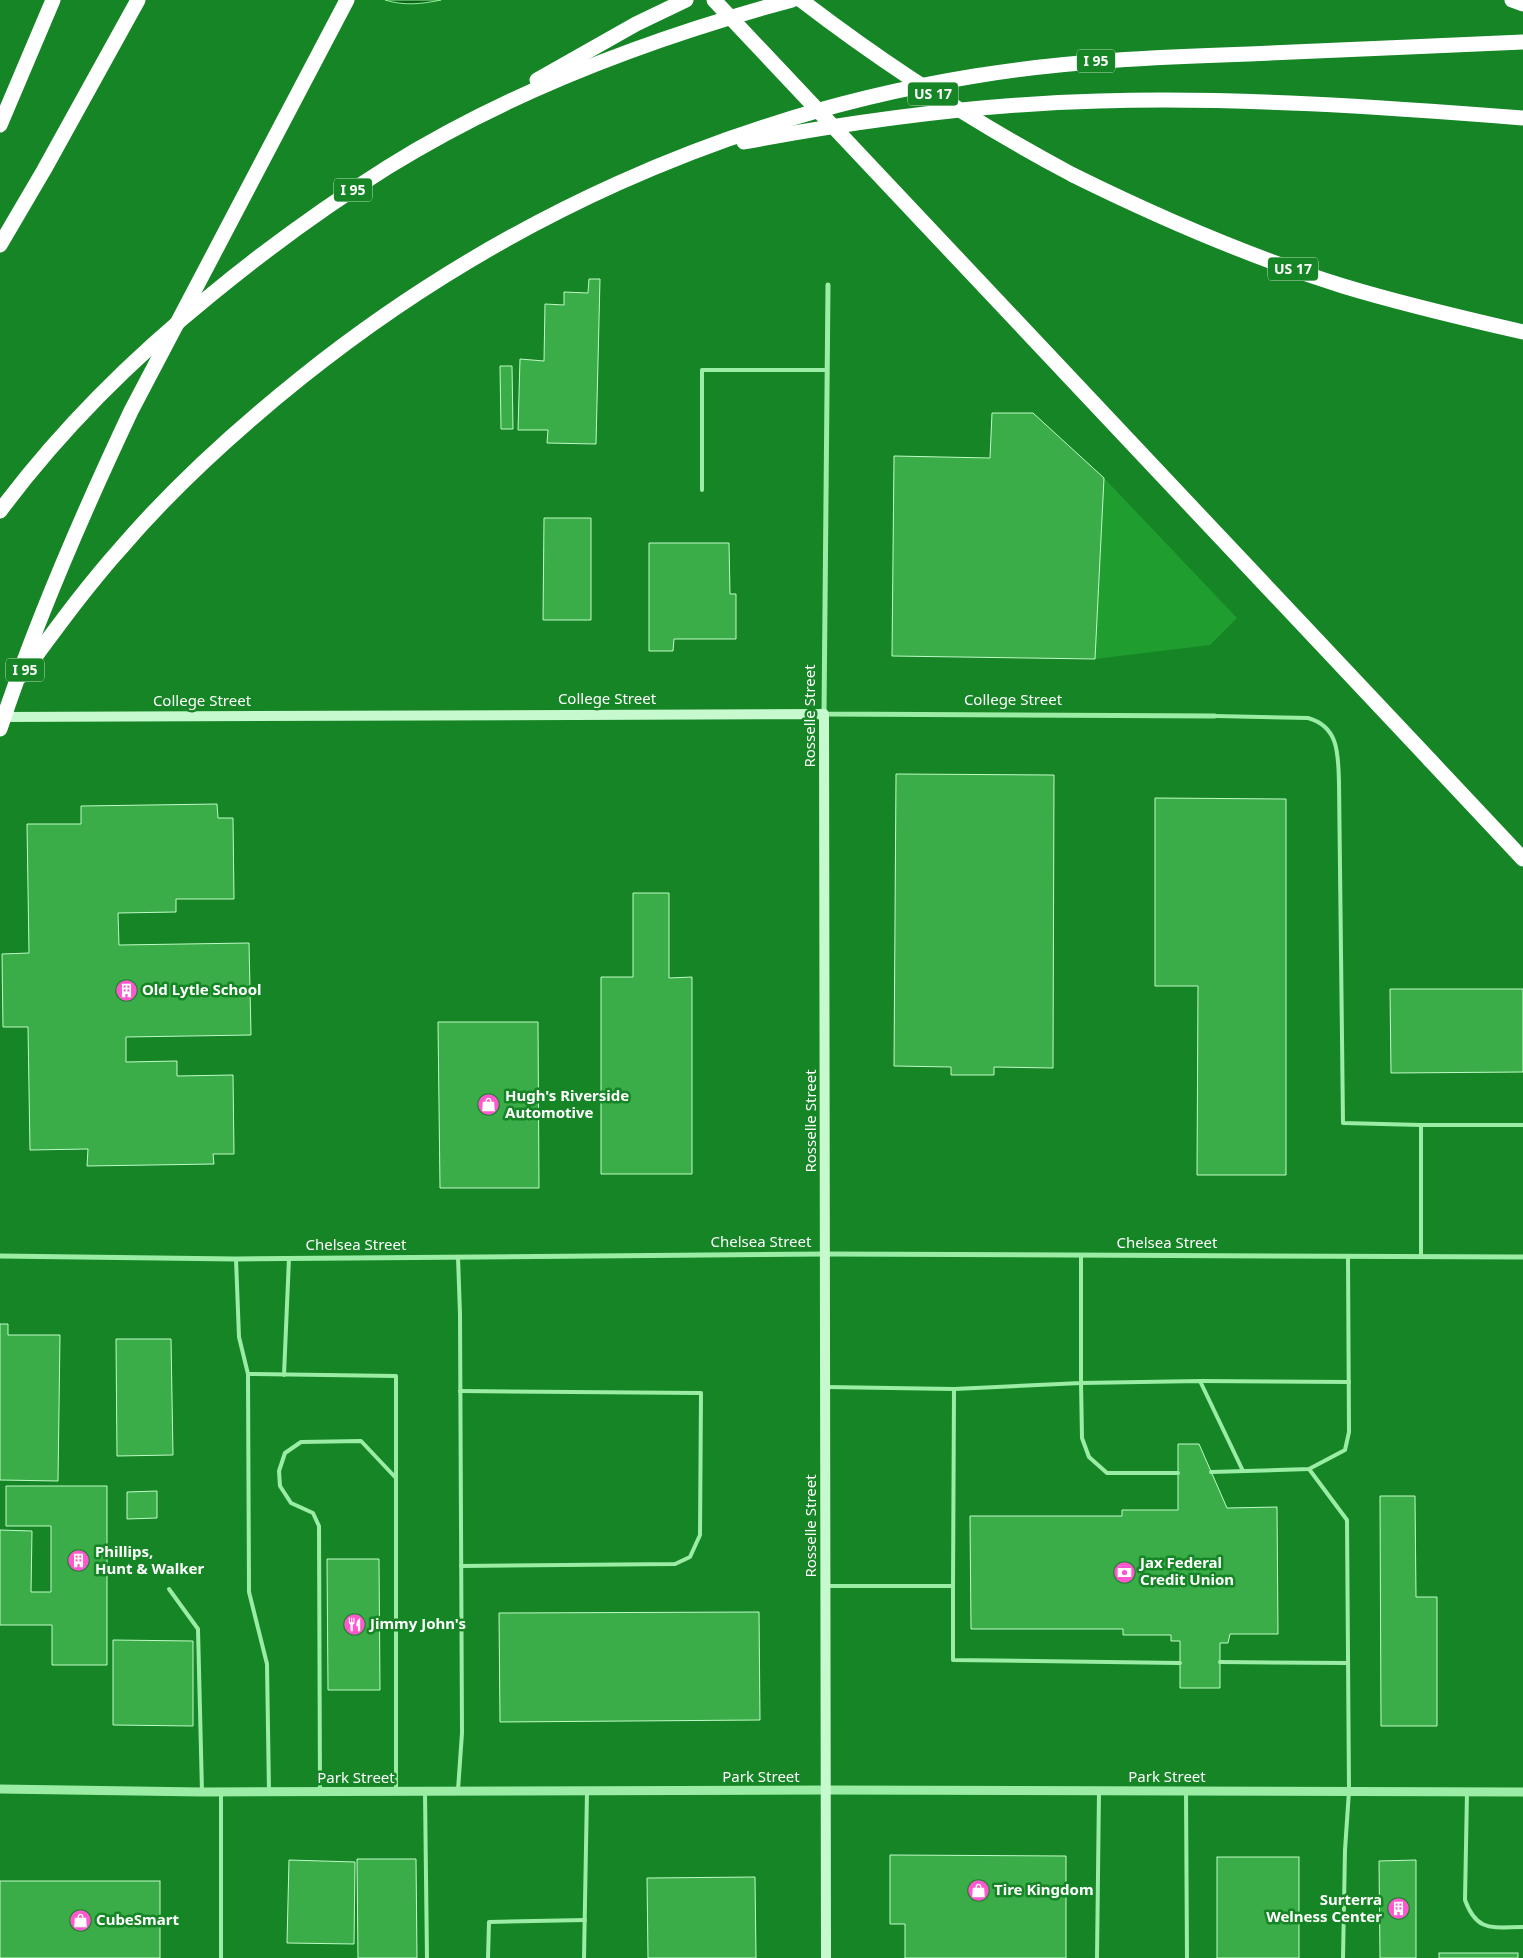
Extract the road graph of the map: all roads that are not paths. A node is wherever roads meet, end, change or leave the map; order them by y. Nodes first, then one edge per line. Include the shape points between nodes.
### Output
1 (53, 0) edge
2 (138, 0) edge
3 (347, 0) edge
4 (686, 0) edge
5 (714, 0) edge
6 (792, 0) edge
7 (801, 0) edge
8 (1512, 0) edge
9 (1523, 4) edge
10 (1523, 42) edge
11 (1523, 118) edge
12 (0, 125) edge
13 (444, 135) junction
14 (682, 156) junction
15 (0, 245) edge
16 (828, 284) dead end
17 (1523, 332) edge
18 (827, 370) junction
19 (702, 490) dead end
20 (0, 511) edge
21 (0, 706) edge
22 (824, 714) junction
23 (0, 716) edge
24 (1215, 716) joint
25 (0, 729) edge
26 (1523, 859) edge
27 (1421, 1125) junction
28 (1523, 1125) edge
29 (826, 1254) junction
30 (0, 1256) edge
31 (1081, 1256) junction
32 (1348, 1256) junction
33 (1421, 1256) junction
34 (458, 1257) junction
35 (1523, 1257) edge
36 (289, 1258) junction
37 (236, 1259) junction
38 (248, 1374) junction
39 (284, 1375) junction
40 (1200, 1381) junction
41 (1348, 1382) junction
42 (1082, 1383) junction
43 (826, 1387) junction
44 (954, 1388) junction
45 (460, 1391) junction
46 (1309, 1469) junction
47 (1243, 1471) junction
48 (1211, 1472) dead end
49 (1178, 1473) dead end
50 (395, 1477) junction
51 (461, 1566) junction
52 (826, 1586) junction
53 (953, 1586) junction
54 (169, 1589) dead end
55 (1220, 1662) dead end
56 (1180, 1663) dead end
57 (1347, 1663) junction
58 (0, 1789) edge
59 (826, 1790) junction
60 (396, 1791) junction
61 (1099, 1791) junction
62 (1186, 1791) junction
63 (1349, 1791) junction
64 (202, 1792) junction
65 (222, 1792) junction
66 (269, 1792) junction
67 (320, 1792) junction
68 (425, 1792) junction
69 (458, 1792) junction
70 (587, 1792) junction
71 (1467, 1792) junction
72 (1523, 1792) edge
73 (585, 1920) junction
74 (1523, 1927) edge
75 (220, 1958) edge
76 (427, 1958) edge
77 (488, 1958) edge
78 (584, 1958) edge
79 (826, 1958) edge
80 (1098, 1958) edge
81 (1187, 1958) edge
82 (1343, 1958) edge

1 - 12 highway
2 - 15 highway
3 - 25 highway, bridge via 131,411 52,588
4 - 13 highway via 577,56
5 - 26 highway, bridge
6 - 13 highway, I 95 via 677,34 617,56 557,80
7 - 17 highway, US 17, bridge via 882,60 990,129 1159,217 1341,286
8 - 9 highway
10 - 14 highway, I 95 via 1146,58 1027,68 862,99 764,127
11 - 14 highway via 1259,102 1049,103 868,122 745,141
13 - 20 highway, I 95 via 285,236 171,327 78,417
14 - 21 highway, I 95, bridge via 526,227 415,294 260,411 204,461 120,548 51,634
16 - 18 street, Rosselle Street
18 - 19 lane via 702,370
18 - 22 street, Rosselle Street
22 - 23 main road, College Street
22 - 24 street, College Street
22 - 29 main road, Rosselle Street
24 - 27 lane via 1308,718 1327,726 1332,734 1339,761 1343,1123
27 - 28 lane
27 - 33 lane
29 - 31 street, Chelsea Street
29 - 34 street, Chelsea Street
29 - 43 main road, Rosselle Street
30 - 37 street, Chelsea Street
31 - 32 street, Chelsea Street
31 - 42 lane
32 - 33 street, Chelsea Street
32 - 41 lane
33 - 35 street, Chelsea Street
34 - 36 street, Chelsea Street
34 - 45 lane
36 - 37 street, Chelsea Street
36 - 39 lane
37 - 38 lane via 239,1337
38 - 39 lane
38 - 66 lane via 249,1592 267,1664
39 - 50 lane via 396,1376
40 - 41 lane
40 - 42 lane
40 - 47 lane
41 - 46 lane via 1349,1432 1345,1450
42 - 44 lane
42 - 49 lane via 1082,1438 1089,1457 1107,1474
43 - 44 lane
43 - 52 main road, Rosselle Street
44 - 53 lane
45 - 51 lane
45 - 51 lane via 701,1393 700,1535 690,1557 675,1564
46 - 47 lane
46 - 57 lane via 1347,1520
47 - 48 lane
50 - 60 lane
50 - 67 lane via 361,1441 301,1442 285,1453 279,1471 280,1486 291,1503 313,1514 319,1526
51 - 69 lane via 462,1734
52 - 53 lane
52 - 59 main road, Rosselle Street
53 - 56 lane via 953,1660
54 - 64 lane via 198,1629
55 - 57 lane
57 - 63 lane
58 - 64 street, Park Street
59 - 61 street, Park Street
59 - 70 street, Park Street
59 - 79 main road, Rosselle Street
60 - 67 street, Park Street
60 - 68 street, Park Street
61 - 62 street, Park Street
61 - 80 lane
62 - 63 street, Park Street
62 - 81 lane
63 - 71 street, Park Street
63 - 82 lane
64 - 65 street, Park Street
65 - 66 street, Park Street
65 - 75 lane
66 - 67 street, Park Street
68 - 69 street, Park Street
68 - 76 lane
69 - 70 street, Park Street
70 - 73 lane
71 - 72 street, Park Street
71 - 74 lane via 1465,1900 1480,1924
73 - 77 lane via 488,1922
73 - 78 lane

